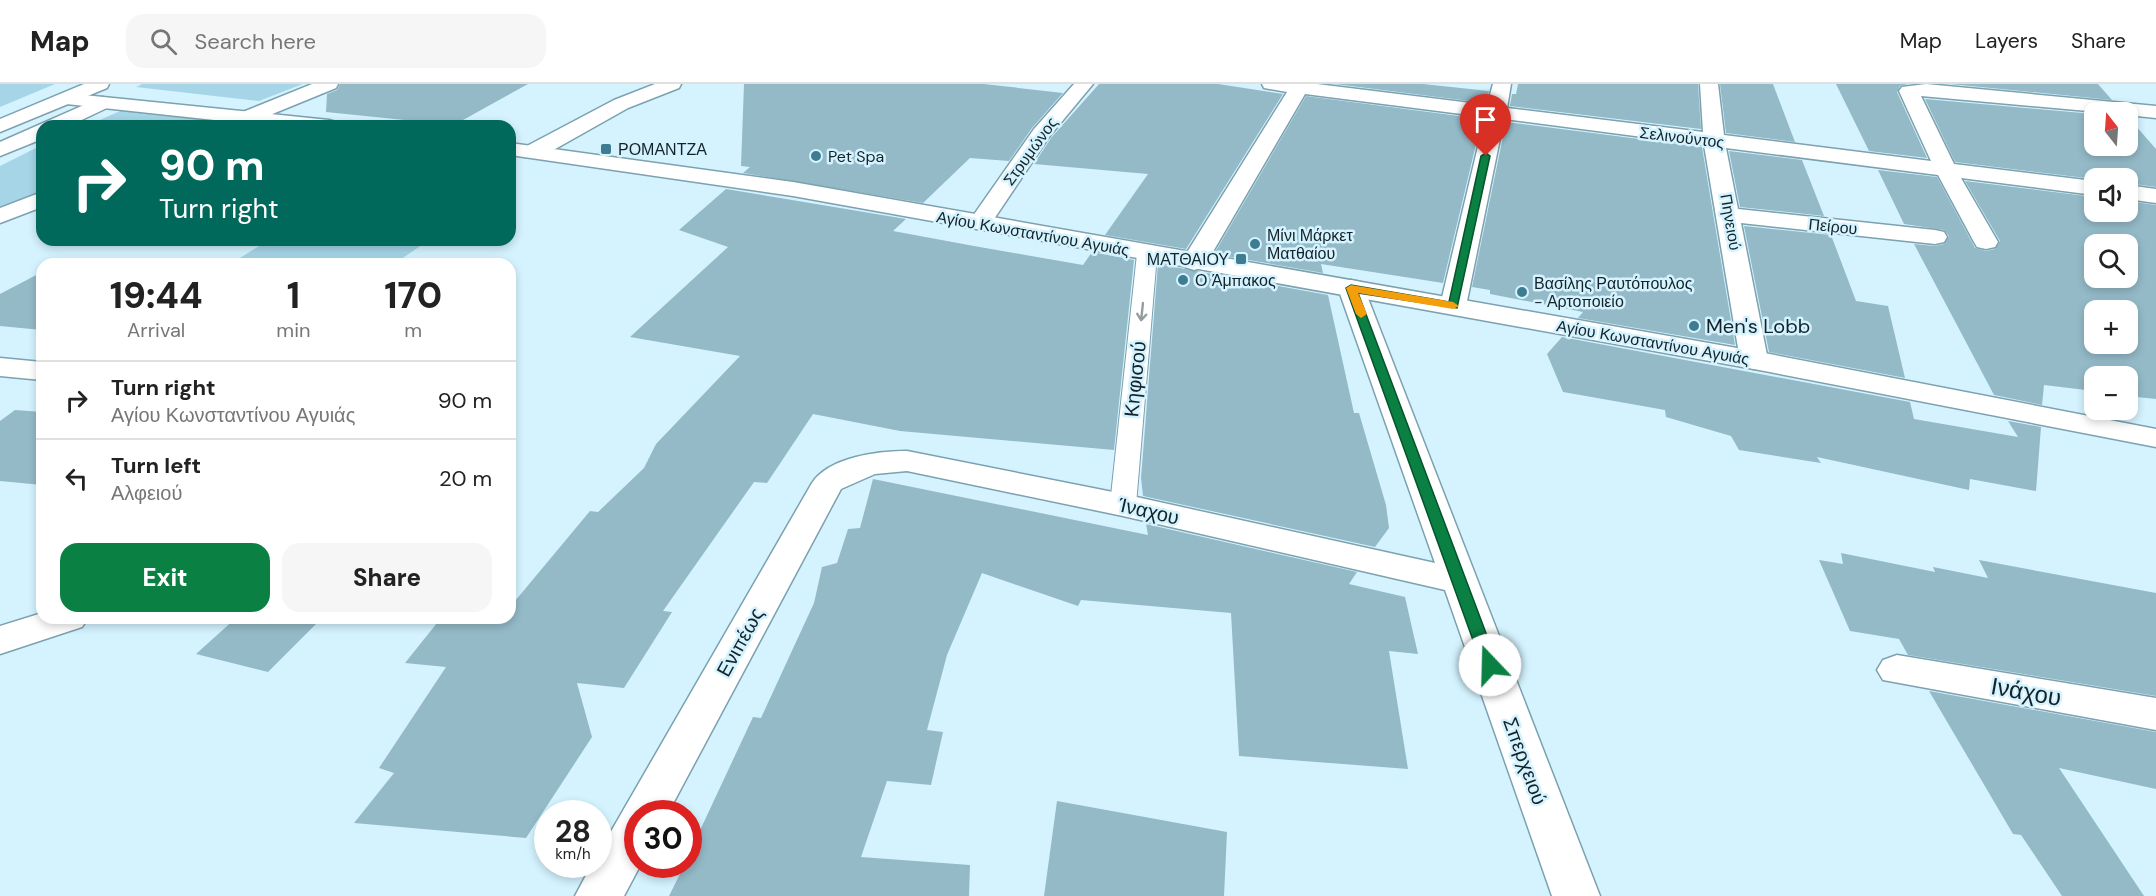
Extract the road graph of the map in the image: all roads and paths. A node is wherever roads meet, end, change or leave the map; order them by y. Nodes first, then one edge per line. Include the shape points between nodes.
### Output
1 (329, 84) edge
2 (672, 84) edge
3 (1084, 84) edge
4 (1271, 84) edge
5 (1502, 84) edge
6 (1709, 84) edge
7 (1300, 86) edge
8 (101, 94) edge
9 (2156, 112) edge
10 (1495, 113) junction
11 (248, 117) junction
12 (61, 120) edge
13 (240, 120) edge
14 (275, 120) edge
15 (0, 126) edge
16 (36, 134) edge
17 (1714, 141) junction
18 (0, 150) edge
19 (521, 151) edge
20 (1947, 170) junction
21 (2084, 187) edge
22 (2138, 194) edge
23 (2156, 196) edge
24 (36, 201) edge
25 (1730, 215) junction
26 (0, 216) edge
27 (980, 223) junction
28 (1935, 237) dead end
29 (1986, 242) dead end
30 (1147, 254) junction
31 (1194, 262) junction
32 (1351, 288) junction
33 (1453, 306) junction
34 (1754, 360) junction
35 (0, 367) edge
36 (36, 370) edge
37 (2156, 438) edge
38 (839, 476) joint
39 (1123, 505) junction
40 (1458, 581) junction
41 (50, 624) edge
42 (0, 640) edge
43 (1897, 670) dead end
44 (2156, 714) edge
45 (652, 800) edge
46 (624, 852) edge
47 (599, 896) edge
48 (1576, 896) edge

1 - 11 street
2 - 19 street
3 - 27 street, Στρυμώνος via 1041,133
4 - 7 street, Σελινούντος
5 - 10 street
6 - 17 street, Πηνειού
7 - 10 street, Σελινούντος
7 - 31 street
8 - 11 street
8 - 12 street
8 - 15 street via 64,99
9 - 20 street via 1916,90 1909,93
10 - 17 street, Σελινούντος
10 - 33 street
11 - 13 street
11 - 14 street
16 - 18 street
17 - 20 street, Σελινούντος
17 - 25 street, Πηνειού
19 - 27 street, Αγίου Κωνσταντίνου Αγυιάς via 741,181
20 - 21 street, Σελινούντος
20 - 29 street
22 - 23 street
24 - 26 street
25 - 28 street, Πείρου
25 - 34 street, Πηνειού
27 - 30 street, Αγίου Κωνσταντίνου Αγυιάς
30 - 31 street, Αγίου Κωνσταντίνου Αγυιάς
30 -> 39 lane, Κηφισού
31 - 32 street, Αγίου Κωνσταντίνου Αγυιάς
32 - 33 street, Αγίου Κωνσταντίνου Αγυιάς
32 - 40 street, Σπερχειού
33 - 34 street, Αγίου Κωνσταντίνου Αγυιάς
34 - 37 street, Αγίου Κωνσταντίνου Αγυιάς
35 - 36 street
38 - 39 street, Ίναχου via 876,463 907,461
38 - 45 street, Ενιπέως via 828,483
39 - 40 street, Ίναχου
40 - 48 street, Σπερχειού
41 - 42 street
43 - 44 street, Ινάχου
46 - 47 street

